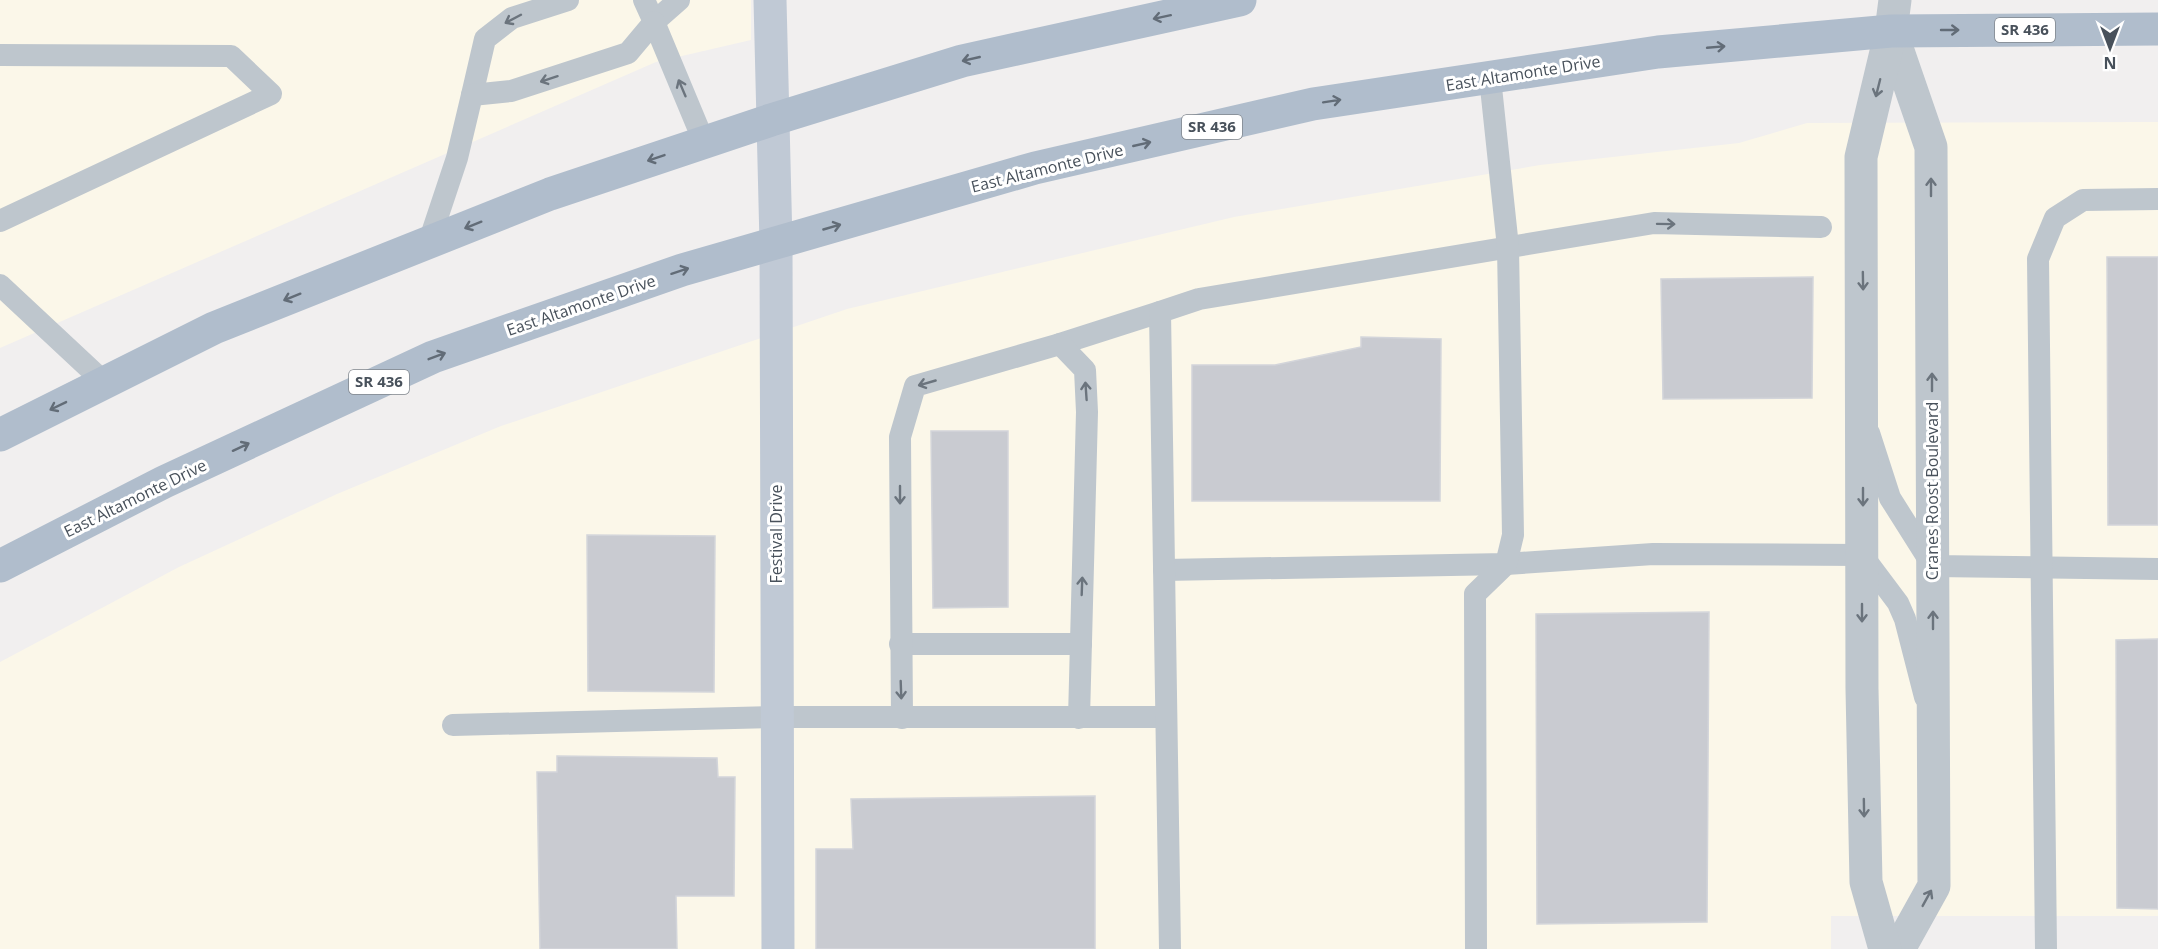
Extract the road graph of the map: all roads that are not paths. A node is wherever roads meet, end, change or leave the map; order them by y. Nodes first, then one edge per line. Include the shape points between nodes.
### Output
1 (568, 0) edge
2 (644, 0) edge
3 (679, 0) edge
4 (770, 0) edge
5 (1240, 0) edge
6 (1893, 15) edge
7 (654, 22) junction
8 (2158, 29) edge
9 (0, 55) edge
10 (1490, 78) junction
11 (472, 95) junction
12 (771, 120) junction
13 (704, 142) junction
14 (2158, 199) edge
15 (0, 221) edge
16 (1821, 227) dead end
17 (429, 242) junction
18 (776, 243) junction
19 (1508, 247) junction
20 (0, 285) edge
21 (1160, 312) junction
22 (1060, 344) junction
23 (105, 383) junction
24 (1863, 414) junction
25 (0, 435) edge
26 (1862, 555) junction
27 (1506, 564) junction
28 (0, 566) edge
29 (1933, 566) junction
30 (2043, 567) junction
31 (2158, 569) edge
32 (1164, 570) junction
33 (900, 644) junction
34 (1081, 644) junction
35 (776, 717) junction
36 (1166, 717) junction
37 (902, 718) junction
38 (1079, 718) junction
39 (453, 725) dead end
40 (1933, 729) junction
41 (778, 949) edge
42 (1170, 949) edge
43 (1476, 949) edge
44 (1885, 949) edge
45 (1899, 949) edge
46 (2046, 949) edge

1 -> 11 lane via 512,18 486,39
2 - 7 lane
3 - 7 lane
4 - 12 street, Festival Drive
5 -> 12 main road via 962,61
6 -> 8 main road, East Altamonte Drive / SR 436
10 -> 6 main road, East Altamonte Drive / SR 436
6 -> 24 street via 1861,157
29 -> 6 street, Cranes Roost Boulevard via 1931,147
7 -> 11 lane via 628,54 511,91
13 -> 7 lane
9 - 15 lane via 231,56 272,94
18 -> 10 main road, East Altamonte Drive / SR 436 via 1047,166 1313,104
10 - 19 lane
11 - 17 lane via 457,158
12 - 13 main road
12 - 18 street, Festival Drive
13 -> 17 main road via 550,194
14 - 30 lane via 2083,200 2055,218 2038,259
19 -> 16 lane via 1654,223
17 -> 23 main road via 214,328
28 -> 18 main road, East Altamonte Drive / SR 436 via 164,482 433,357 682,270
18 - 35 street, Festival Drive
19 - 21 lane via 1199,299
19 - 27 lane via 1513,535
20 - 23 lane
21 - 22 lane
21 - 32 lane
22 -> 33 lane via 915,386 900,437
34 -> 22 lane via 1085,370
23 -> 25 main road
24 -> 26 street
24 - 29 lane via 1890,498
26 - 27 lane via 1653,554
26 - 40 lane via 1905,618
26 -> 44 street via 1866,882
27 - 32 lane
27 - 43 lane via 1475,594
29 - 30 lane
40 -> 29 street, Cranes Roost Boulevard
30 - 31 lane
30 - 46 lane
32 - 36 lane
33 - 34 lane
33 -> 37 lane
34 - 38 lane
35 - 37 lane
35 - 39 lane
35 - 41 street, Festival Drive
36 - 38 lane
36 - 42 lane
37 - 38 lane
45 -> 40 street, Cranes Roost Boulevard via 1934,886

